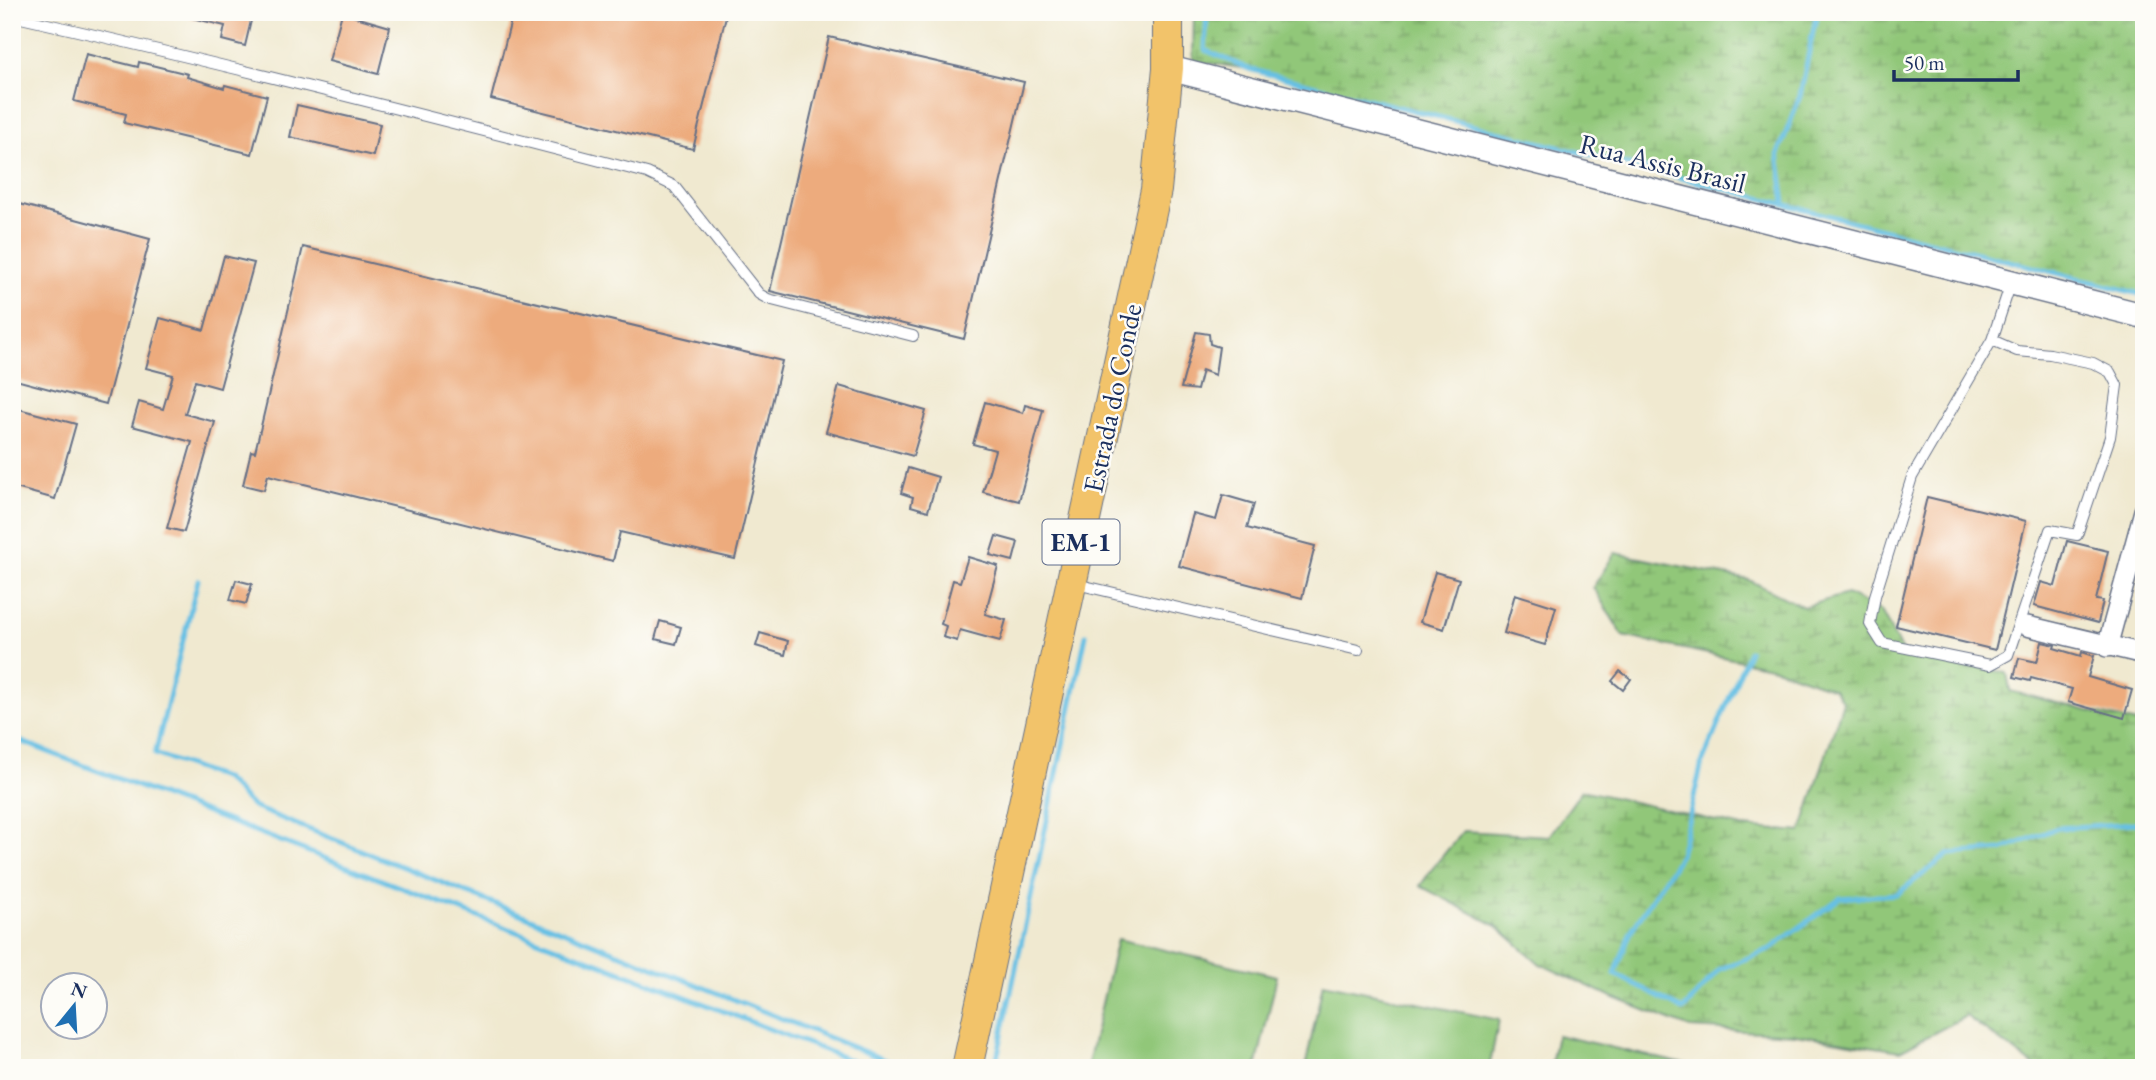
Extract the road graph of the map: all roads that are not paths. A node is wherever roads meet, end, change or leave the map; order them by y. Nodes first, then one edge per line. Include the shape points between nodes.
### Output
1 (1168, 12) edge
2 (12, 16) edge
3 (1168, 68) junction
4 (2011, 282) junction
5 (2144, 316) edge
6 (913, 336) dead end
7 (1992, 340) junction
8 (2144, 511) edge
9 (1072, 583) junction
10 (2027, 626) dead end
11 (2107, 646) junction
12 (1358, 650) dead end
13 (2144, 654) edge
14 (967, 1068) edge

1 - 3 main road, Estrada do Conde / EM-1
2 - 6 lane via 647,173 674,186 759,294
3 - 4 street, Rua Assis Brasil
3 - 9 main road, Estrada do Conde / EM-1 via 1156,190
4 - 5 street, Rua Assis Brasil
4 - 7 lane
7 - 7 lane via 1912,477 1870,624 1882,643 1990,665 2008,655 2050,530 2077,535 2110,437 2117,385 2110,372 2093,363 2017,351
8 - 11 street
9 - 12 lane
9 - 14 main road, Estrada do Conde / EM-1
10 - 11 street
11 - 13 street

